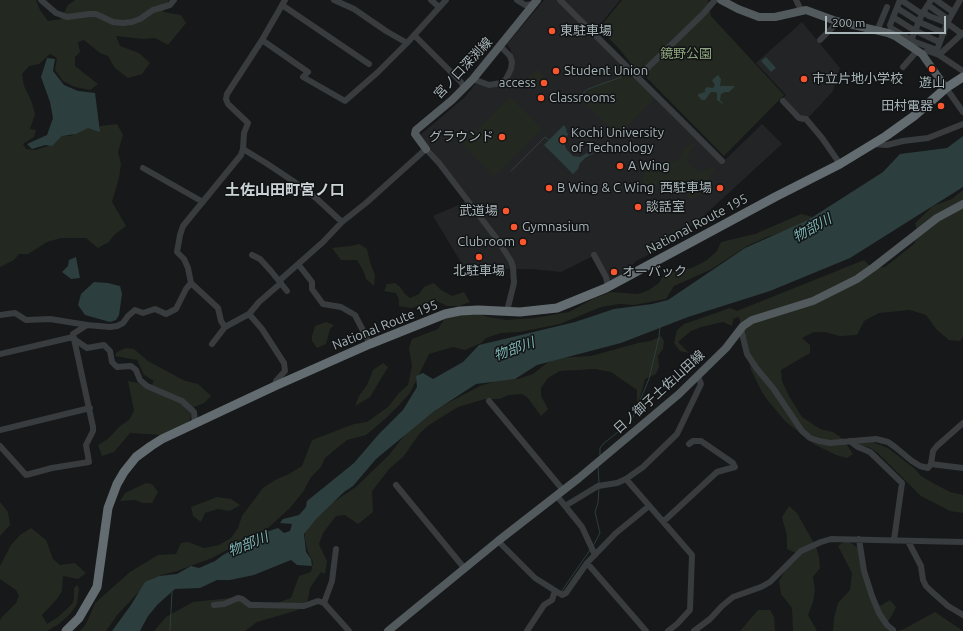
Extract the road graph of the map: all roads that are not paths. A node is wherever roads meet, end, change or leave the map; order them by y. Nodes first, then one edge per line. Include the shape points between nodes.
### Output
1 (42, 0) edge
2 (174, 0) edge
3 (334, 0) edge
4 (431, 0) edge
5 (446, 0) edge
6 (517, 0) edge
7 (560, 0) edge
8 (716, 0) edge
9 (721, 0) edge
10 (796, 0) edge
11 (900, 0) edge
12 (936, 0) edge
13 (957, 1) edge
14 (536, 2) edge
15 (930, 2) edge
16 (284, 3) edge
17 (439, 7) junction
18 (890, 7) junction
19 (801, 10) junction
20 (953, 12) junction
21 (923, 13) junction
22 (893, 17) junction
23 (948, 21) junction
24 (838, 22) junction
25 (919, 22) junction
26 (878, 31) junction
27 (915, 31) junction
28 (944, 33) junction
29 (962, 33) edge
30 (414, 35) junction
31 (262, 40) junction
32 (820, 40) dead end
33 (910, 42) junction
34 (939, 42) junction
35 (407, 43) junction
36 (500, 46) junction
37 (920, 53) junction
38 (939, 55) junction
39 (368, 64) dead end
40 (903, 67) dead end
41 (963, 71) edge
42 (963, 77) edge
43 (638, 78) junction
44 (473, 79) junction
45 (464, 88) junction
46 (946, 88) junction
47 (783, 101) dead end
48 (963, 112) edge
49 (963, 124) edge
50 (873, 144) junction
51 (243, 149) junction
52 (426, 150) junction
53 (722, 161) dead end
54 (840, 164) junction
55 (143, 168) dead end
56 (203, 202) junction
57 (963, 204) edge
58 (342, 222) junction
59 (252, 255) dead end
60 (594, 255) dead end
61 (298, 264) junction
62 (280, 282) junction
63 (191, 283) junction
64 (608, 287) junction
65 (286, 291) dead end
66 (507, 312) junction
67 (249, 314) junction
68 (0, 315) edge
69 (87, 325) junction
70 (225, 327) junction
71 (740, 329) junction
72 (74, 338) junction
73 (212, 344) dead end
74 (370, 344) junction
75 (0, 354) edge
76 (698, 376) junction
77 (275, 386) junction
78 (489, 401) dead end
79 (90, 408) junction
80 (963, 423) edge
81 (195, 424) junction
82 (0, 430) edge
83 (850, 441) junction
84 (689, 444) dead end
85 (0, 446) edge
86 (931, 464) junction
87 (963, 468) edge
88 (626, 479) junction
89 (396, 485) dead end
90 (560, 493) junction
91 (565, 506) junction
92 (649, 506) junction
93 (664, 521) junction
94 (859, 539) junction
95 (894, 540) junction
96 (498, 541) junction
97 (908, 541) junction
98 (963, 542) edge
99 (336, 549) dead end
100 (595, 555) junction
101 (587, 563) junction
102 (464, 569) junction
103 (558, 593) junction
104 (324, 603) junction
105 (214, 606) dead end
106 (963, 615) edge
107 (893, 630) edge
108 (66, 631) edge
109 (349, 631) edge
110 (388, 631) edge
111 (527, 631) edge
112 (646, 631) edge
113 (668, 631) edge
114 (694, 631) edge

1 - 2 street via 56,13 67,17 96,14 113,22 123,23 140,19 153,10 170,5
3 - 35 street via 354,9
4 - 17 street
5 - 17 street
6 - 14 street via 525,5
7 - 43 street
8 - 43 street
9 - 19 main road via 762,17 782,16
10 - 19 street
11 - 18 street
11 - 21 street
12 - 20 street
13 - 20 street
14 - 36 main road, 宮ノ口深渕線
15 - 21 street
15 - 23 street
16 - 31 street
16 - 39 street
17 - 30 street
18 - 22 street
18 - 25 street
18 - 26 street
19 - 24 main road
20 - 23 street
21 - 23 street
21 - 25 street
22 - 27 street
22 - 33 street via 891,28
23 - 28 street
23 - 29 street
24 - 26 main road
24 - 32 street
25 - 27 street
25 - 28 street
26 - 33 main road
27 - 33 street
27 - 34 street
28 - 34 street
29 - 38 street
30 - 35 street
30 - 45 street
31 - 35 street via 308,72 303,77 345,101
31 - 51 street via 226,98 228,104 248,123 244,133
33 - 34 street via 937,50
33 - 37 main road
36 - 44 main road, 宮ノ口深渕線
36 - 44 street via 512,62 512,69 506,79 501,83 489,85
37 - 38 street via 928,51
37 - 40 street
37 - 46 main road
38 - 41 street
42 - 46 highway, National Route 195
43 - 53 street
44 - 45 main road, 宮ノ口深渕線
45 - 52 main road, 宮ノ口深渕線 via 416,130 415,134
46 - 48 street
46 - 50 highway, National Route 195 via 914,116
47 - 54 street via 799,118 806,119
49 - 50 street via 928,138 887,145
50 - 54 highway, National Route 195
51 - 56 street via 241,155
51 - 58 street via 316,198
52 - 58 street
52 - 66 street via 439,163 511,261 514,283
54 - 64 highway, National Route 195
55 - 56 street
56 - 63 street via 183,226 177,252 184,259
57 - 71 main road, 日ノ御子土佐山田線 via 937,218 857,279 812,301 752,320
58 - 61 street
59 - 62 street via 260,259
60 - 64 street
61 - 62 street
61 - 74 street via 312,282 312,289 323,304 341,307 355,315
62 - 65 street
62 - 67 street
63 - 69 street via 176,309 166,314 155,310 143,314 135,310 117,326
63 - 70 street via 218,308
64 - 66 highway, National Route 195 via 557,308
66 - 74 highway, National Route 195 via 478,310 445,314
67 - 70 street
67 - 77 street via 284,363 285,371
68 - 69 street via 15,313 26,320 50,319
69 - 72 street via 76,331 73,334
70 - 73 street
71 - 76 main road, 日ノ御子土佐山田線 via 726,348
71 - 83 street via 747,354 780,396 802,432 819,441
72 - 75 street
72 - 79 street
72 - 81 street via 87,348 104,345 110,351 116,367 131,366 147,386 182,401 194,412
74 - 77 highway, National Route 195
76 - 88 street via 701,384 677,434 643,467
76 - 90 main road, 日ノ御子土佐山田線
77 - 81 highway, National Route 195
78 - 90 street
79 - 82 street
79 - 85 street via 93,431 86,445 89,462 26,475
80 - 86 street via 933,451
81 - 108 highway, National Route 195 via 151,446 136,457 124,472 108,508 96,587 79,618
83 - 86 street via 876,439 888,442 920,466 928,468
83 - 95 street via 870,452 902,483
84 - 93 street via 693,441 701,442 733,462 735,467 717,472
86 - 87 street
88 - 91 street via 598,486
88 - 92 street
89 - 102 street
90 - 91 street
90 - 96 main road, 日ノ御子土佐山田線
91 - 100 street via 582,527
92 - 93 street
92 - 100 street
93 - 113 street via 692,555 690,610
94 - 95 street
94 - 107 street via 864,571 872,596 879,613
94 - 114 street via 832,539 801,551 770,582 733,597
95 - 97 street
96 - 102 main road, 日ノ御子土佐山田線
96 - 103 street via 535,578
97 - 98 street
97 - 106 street via 926,586 948,606
99 - 104 street via 332,581
100 - 101 street
101 - 103 street via 566,593
101 - 112 street
102 - 110 main road, 日ノ御子土佐山田線
103 - 111 street via 544,605
104 - 105 street via 318,601 304,606 256,605 238,598
104 - 109 street

